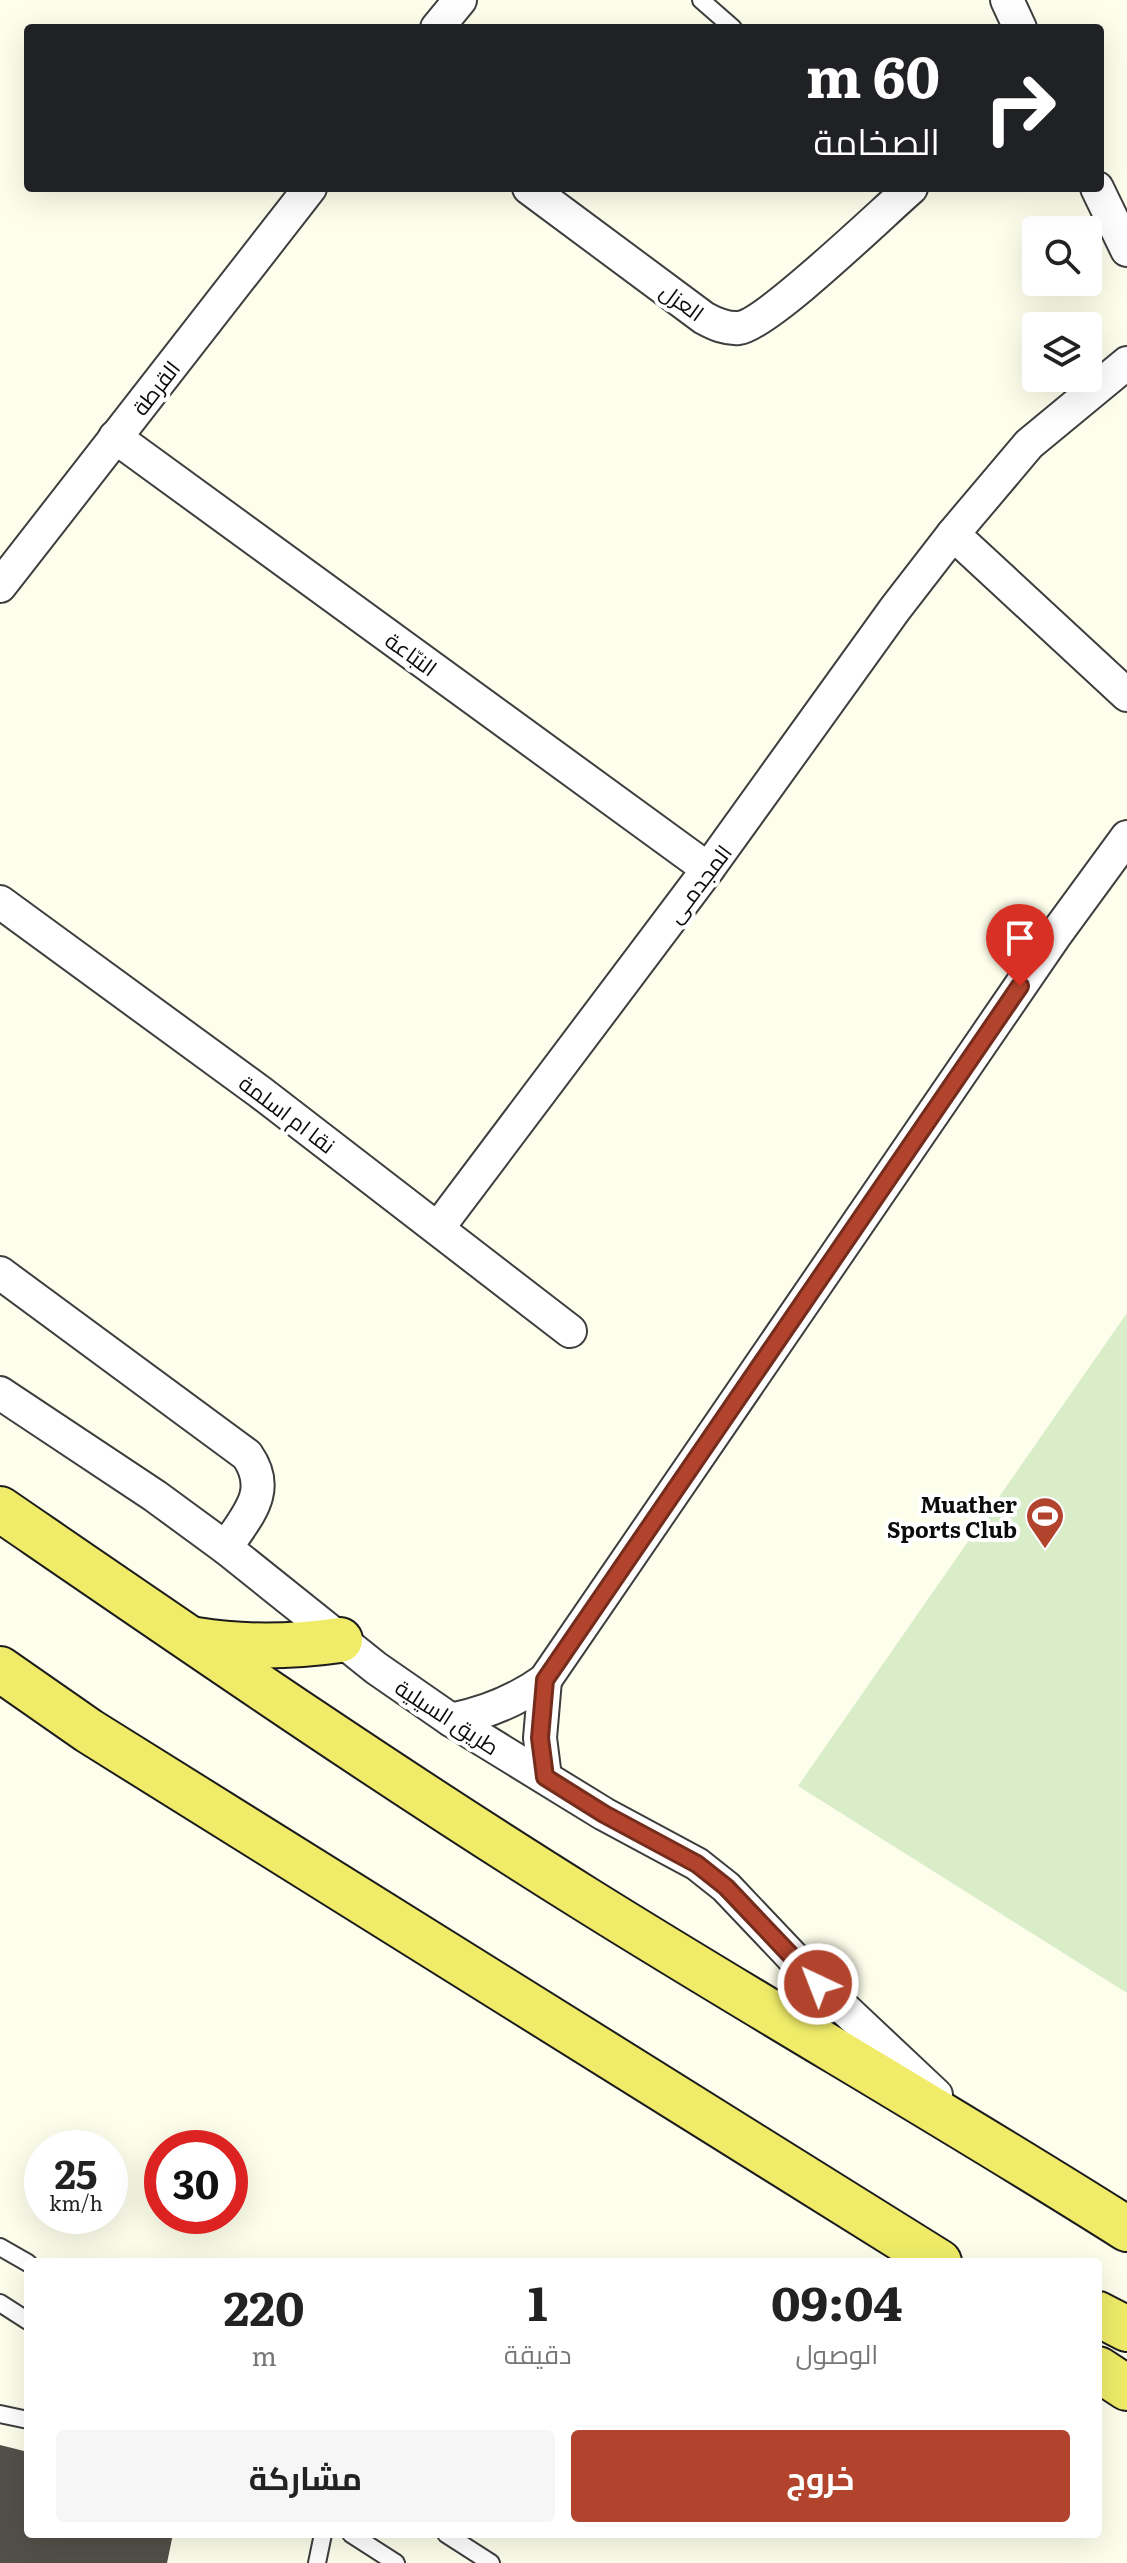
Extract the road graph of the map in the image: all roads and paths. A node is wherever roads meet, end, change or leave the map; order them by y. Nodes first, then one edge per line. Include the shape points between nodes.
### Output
1 (460, 0) edge
2 (701, 0) edge
3 (1007, 0) edge
4 (440, 24) edge
5 (728, 24) edge
6 (1018, 24) edge
7 (307, 192) edge
8 (534, 192) edge
9 (906, 192) edge
10 (1099, 192) edge
11 (1127, 250) edge
12 (1127, 363) edge
13 (115, 437) junction
14 (953, 534) junction
15 (0, 586) edge
16 (1127, 695) edge
17 (1127, 837) edge
18 (708, 869) junction
19 (0, 902) edge
20 (438, 1228) junction
21 (0, 1273) edge
22 (570, 1331) dead end
23 (0, 1393) edge
24 (0, 1509) edge
25 (226, 1548) junction
26 (189, 1639) junction
27 (340, 1640) junction
28 (545, 1680) junction
29 (6, 1684) edge
30 (451, 1720) junction
31 (545, 1777) junction
32 (993, 2144) junction
33 (1127, 2229) edge
34 (0, 2247) edge
35 (934, 2258) edge
36 (24, 2261) edge
37 (0, 2303) edge
38 (1102, 2316) edge
39 (24, 2318) edge
40 (1127, 2329) edge
41 (1102, 2372) edge
42 (1127, 2388) edge
43 (0, 2414) edge
44 (24, 2419) edge
45 (322, 2538) edge
46 (357, 2538) edge
47 (452, 2538) edge
48 (317, 2563) edge
49 (396, 2563) edge
50 (491, 2563) edge

1 - 4 street
2 - 5 lane
3 - 6 street
7 - 13 street, القرطة
8 - 9 street, العزل via 704,318 740,328 783,301
10 - 11 street
12 - 14 street, المجدمـى via 1029,444
13 - 15 street, القرطة
13 - 18 street, النبّاعة
14 - 16 street
14 - 18 street, المجدمـى
17 - 28 street
18 - 20 street, المجدمـى
19 - 20 street, نقا ام اسلمة
20 - 22 street, نقا ام اسلمة
21 - 25 street via 247,1455 259,1476 259,1489
23 - 25 street, طريق السيلية
24 - 26 main road, طريق السيلية
25 - 27 street, طريق السيلية
26 - 27 main road via 277,1647
26 - 32 main road, طريق السيلية via 586,1900
27 - 30 street, طريق السيلية
28 - 30 street via 510,1702
28 - 31 street via 540,1738
29 - 35 main road
30 - 31 street, طريق السيلية
31 - 32 street, طريق السيلية via 697,1864 726,1887 860,2025
32 - 33 main road, طريق السيلية
34 - 36 lane
37 - 39 lane
38 - 40 main road
41 - 42 main road
43 - 44 lane
45 - 48 lane
46 - 49 lane
47 - 50 lane

